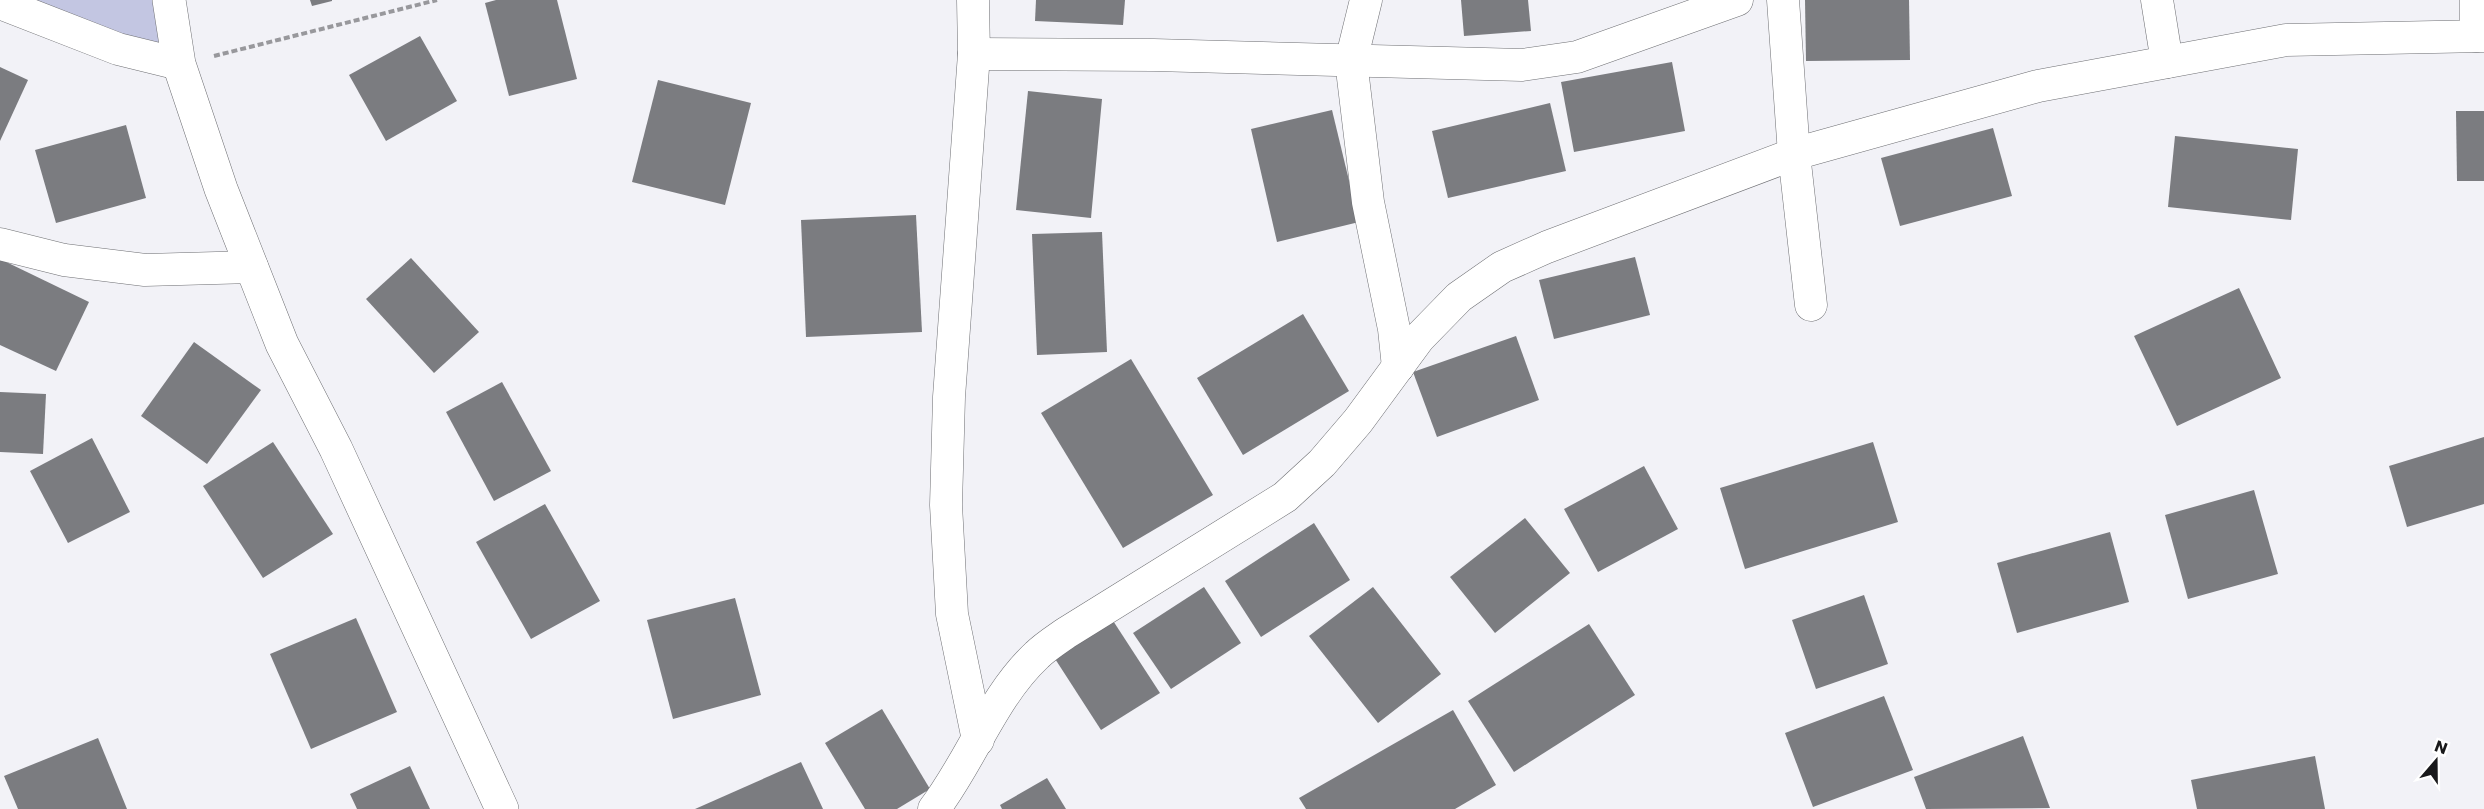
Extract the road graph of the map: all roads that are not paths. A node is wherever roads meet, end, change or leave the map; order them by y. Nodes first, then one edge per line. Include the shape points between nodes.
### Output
1 (169, 0) edge
2 (973, 0) edge
3 (1366, 0) edge
4 (1737, 0) edge
5 (1783, 0) edge
6 (2157, 0) edge
7 (2476, 0) edge
8 (0, 3) edge
9 (2480, 36) edge
10 (974, 54) junction
11 (1351, 61) junction
12 (2167, 62) junction
13 (179, 64) junction
14 (1794, 154) junction
15 (0, 244) edge
16 (252, 267) junction
17 (1811, 305) dead end
18 (1398, 367) junction
19 (978, 740) junction
20 (502, 809) edge
21 (934, 809) edge

1 - 13 street
2 - 10 street
3 - 11 street
4 - 11 street via 1577,57 1522,65
5 - 14 street
6 - 12 street
7 - 9 street
8 - 13 street via 118,49
9 - 12 street via 2286,40
10 - 11 street
10 - 19 street via 949,397 946,505 952,614
11 - 18 street via 1368,202
12 - 14 street via 2038,86
13 - 16 street
14 - 17 street
14 - 18 street via 1502,267 1459,297 1419,338
15 - 16 street via 64,260 145,270
16 - 20 street via 282,344 336,449
18 - 19 street via 1358,422 1322,463 1285,496 1066,633 1036,656 1008,690
19 - 21 street

